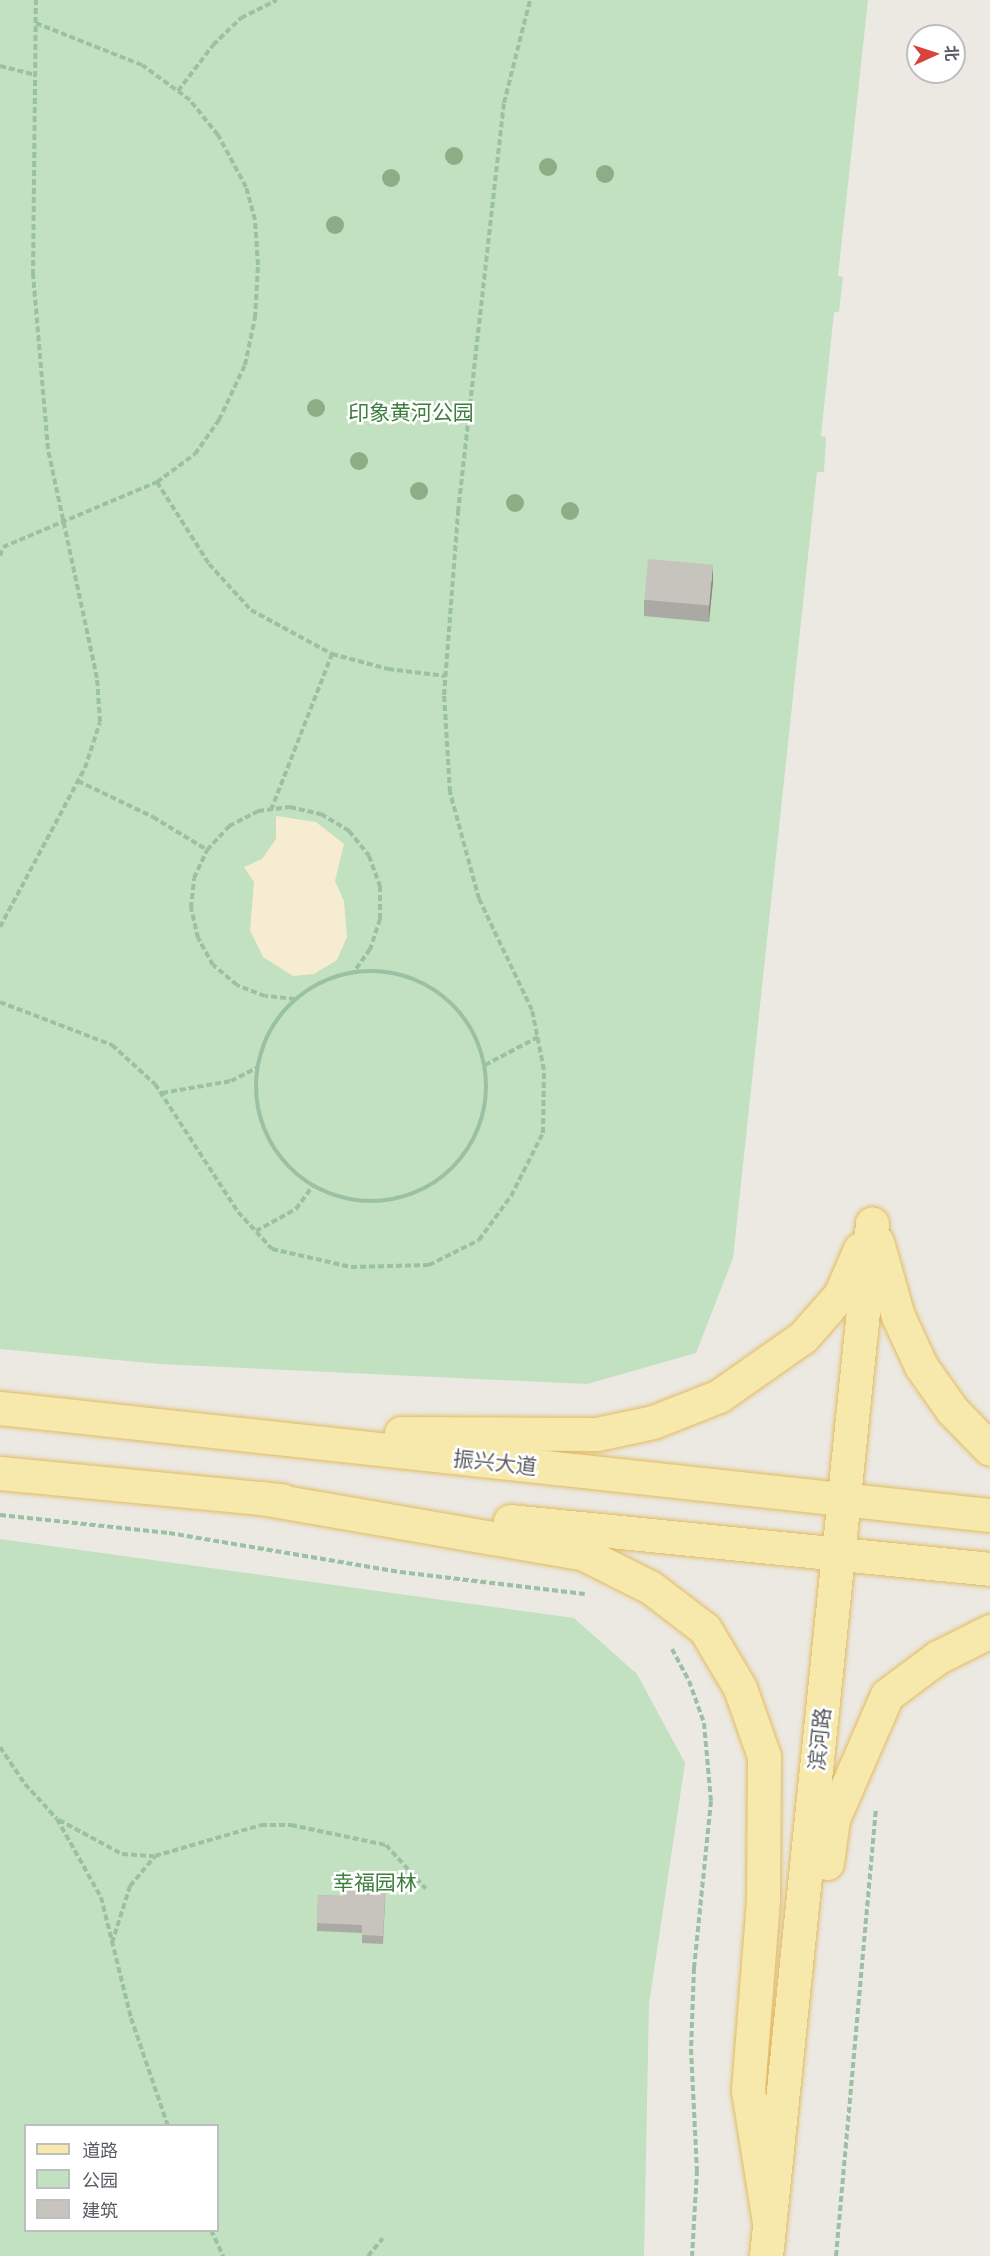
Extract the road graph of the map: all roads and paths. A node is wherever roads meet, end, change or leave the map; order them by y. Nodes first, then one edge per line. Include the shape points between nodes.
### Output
1 (36, 0) edge
2 (277, 0) edge
3 (530, 0) edge
4 (36, 23) junction
5 (0, 66) edge
6 (36, 75) junction
7 (178, 91) junction
8 (158, 482) junction
9 (65, 520) junction
10 (0, 556) edge
11 (332, 654) junction
12 (446, 676) junction
13 (78, 781) junction
14 (271, 810) junction
15 (207, 850) junction
16 (0, 927) edge
17 (352, 974) junction
18 (295, 999) junction
19 (0, 1002) edge
20 (538, 1037) junction
21 (484, 1065) junction
22 (259, 1066) junction
23 (162, 1093) junction
24 (313, 1186) junction
25 (872, 1223) junction
26 (255, 1231) junction
27 (0, 1408) edge
28 (209, 1431) junction
29 (990, 1449) edge
30 (0, 1473) edge
31 (261, 1498) junction
32 (843, 1500) junction
33 (0, 1515) edge
34 (990, 1515) edge
35 (838, 1552) junction
36 (990, 1569) edge
37 (589, 1594) dead end
38 (990, 1631) edge
39 (669, 1645) dead end
40 (0, 1747) edge
41 (877, 1800) dead end
42 (57, 1819) junction
43 (155, 1856) junction
44 (426, 1889) dead end
45 (112, 1943) junction
46 (167, 2124) edge
47 (769, 2223) junction
48 (212, 2232) edge
49 (384, 2238) dead end
50 (223, 2256) edge
51 (368, 2256) edge
52 (692, 2256) edge
53 (766, 2256) edge
54 (836, 2256) edge

1 - 4 path
2 - 7 path via 241,18 213,45
3 - 12 path via 504,103 458,512
4 - 6 path
4 - 7 path via 142,65
5 - 6 path
6 - 9 path via 33,275 48,449
7 - 8 path via 218,135 246,187 255,220 258,265 255,318 245,365 219,420 195,454
8 - 9 path
8 - 11 path via 209,564 251,610
9 - 10 path via 3,547
9 - 13 path via 97,678 100,722
11 - 12 path via 388,669
11 - 14 path
12 - 20 path via 450,792 479,899 532,1010
13 - 15 path via 153,817
13 - 16 path
14 - 15 path via 229,826
14 - 17 path via 290,807 321,814 349,831 369,856 380,886 380,919 370,949
15 - 18 path via 194,878 192,898 198,938 213,964 237,985 265,996
17 - 18 path via 338,976
17 - 21 path via 376,970 414,979 446,999 471,1028
18 - 22 path via 276,1021
19 - 23 path via 112,1045
20 - 21 path
20 - 26 path via 544,1070 543,1133 512,1196 479,1240 429,1265 351,1267 272,1250
21 - 24 path via 486,1102 474,1138 453,1169 430,1185 386,1202 348,1200
22 - 23 path via 231,1081
22 - 24 path via 256,1094 265,1130 284,1162
23 - 26 path via 238,1212
24 - 26 path via 296,1209
25 - 28 main road via 840,1295 802,1337 719,1396 653,1422 597,1434
25 - 29 main road via 898,1316 921,1366 952,1410
25 - 32 main road, 滨河路
27 - 28 main road, 振兴大道
28 - 32 main road, 振兴大道
30 - 31 main road
31 - 35 main road
31 - 47 main road via 584,1554 650,1587 705,1629 740,1688 764,1756 763,1900 748,2090
32 - 34 main road, 振兴大道
32 - 35 main road, 滨河路
33 - 37 path via 170,1533 400,1572
35 - 36 main road
35 - 47 main road, 滨河路
38 - 47 main road via 938,1657 887,1695 833,1819
39 - 52 path via 689,1681 704,1723 711,1792 694,1968 691,2049 697,2170
40 - 42 path via 25,1784
41 - 54 path
42 - 43 path via 122,1854
42 - 45 path via 101,1897
43 - 44 path via 261,1825 291,1824 386,1845
43 - 45 path via 130,1886
45 - 46 path via 131,2018
47 - 53 main road, 滨河路
48 - 50 path
49 - 51 path

